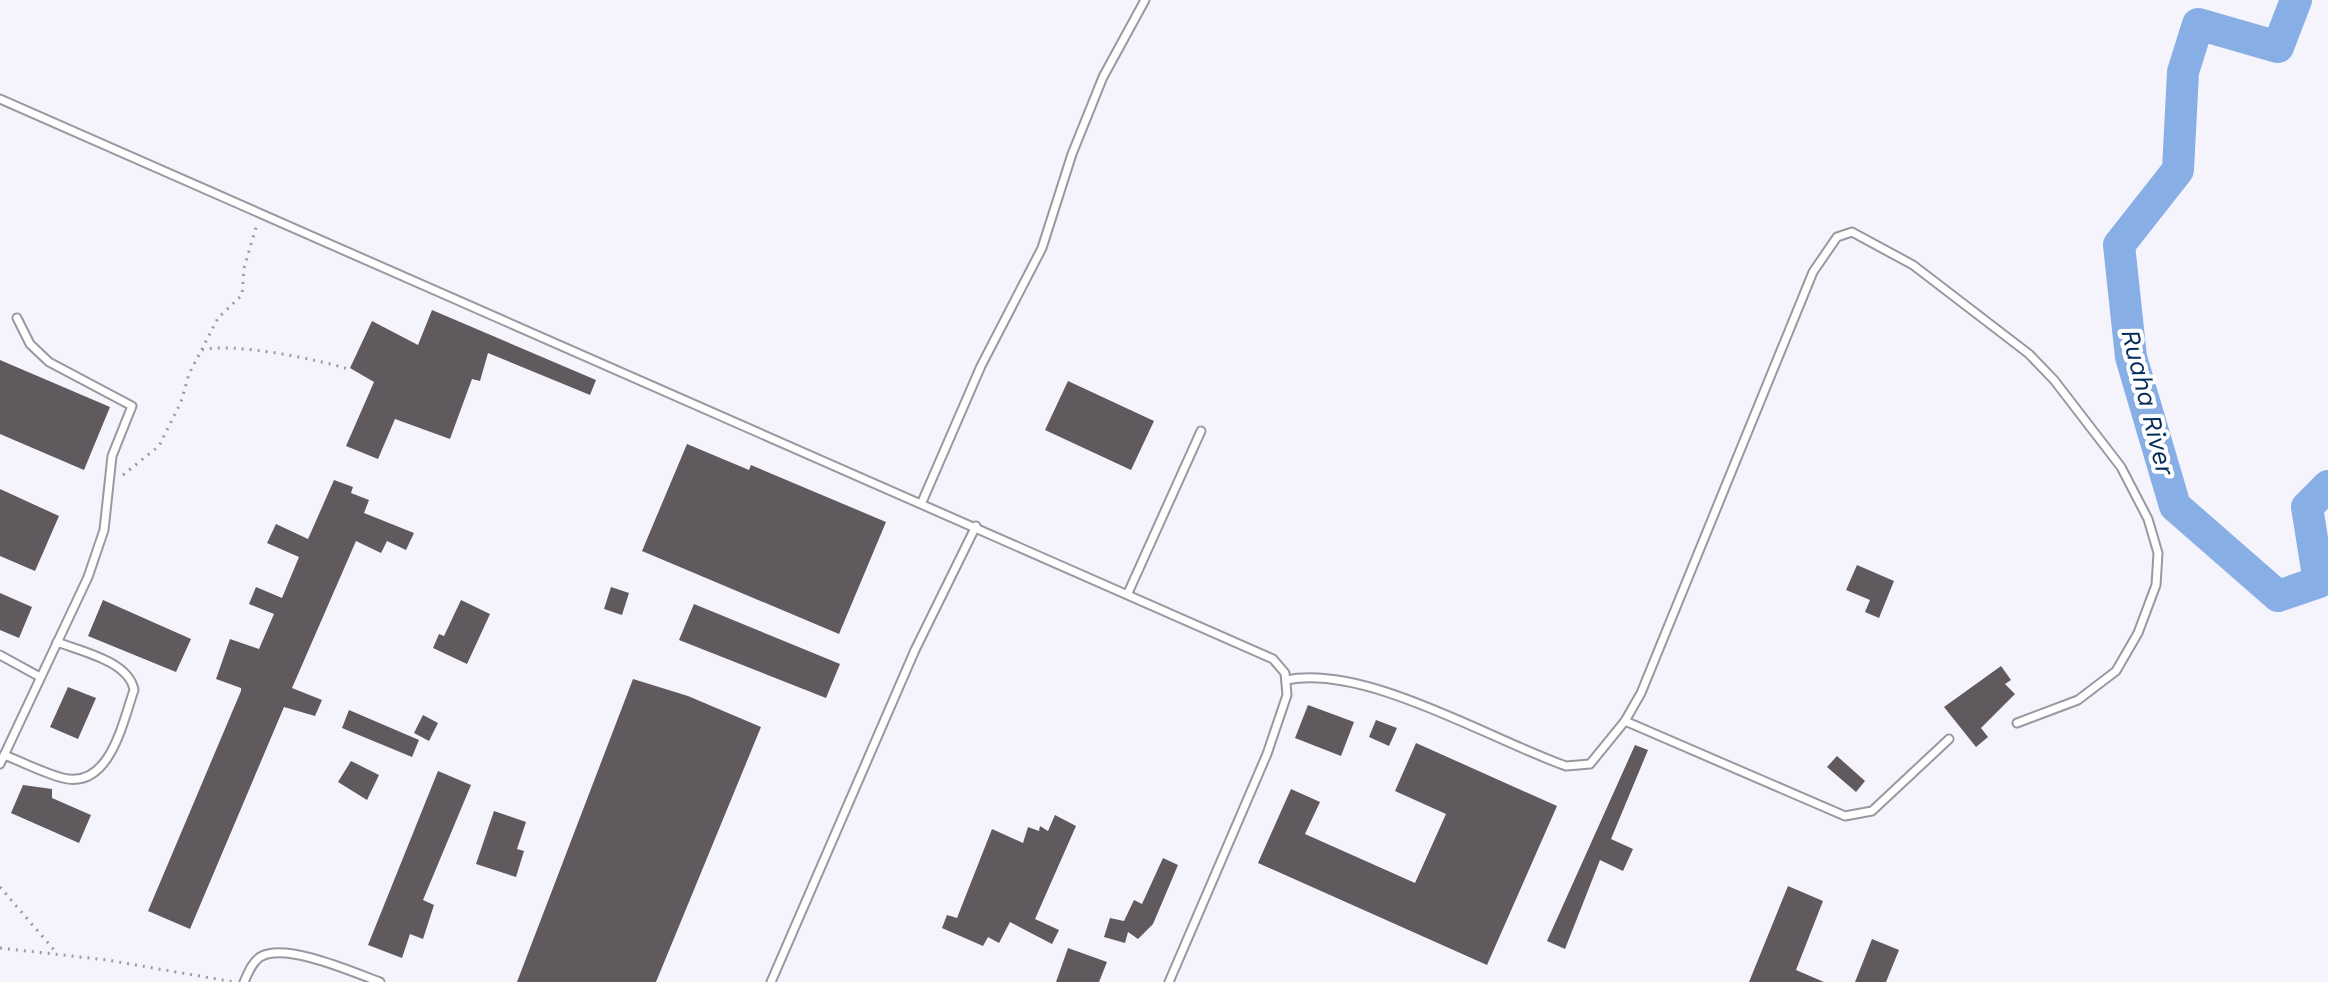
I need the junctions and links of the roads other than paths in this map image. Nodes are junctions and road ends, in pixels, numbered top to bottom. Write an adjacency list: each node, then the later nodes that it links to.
1 (1145, 0): 5 (lane)
2 (0, 99): 5 (lane)
3 (17, 318): 8 (lane)
4 (1201, 431): 7 (lane)
5 (922, 502): 6 (lane)
6 (976, 526): 7 (lane); 19 (lane)
7 (1128, 593): 11 (lane)
8 (57, 642): 10 (lane); 15 (lane)
9 (0, 655): 10 (lane)
10 (40, 677): 15 (lane)
11 (1286, 680): 12 (lane); 20 (lane)
12 (1625, 721): 13 (lane); 14 (lane)
13 (2017, 723)
14 (1949, 739)
15 (4, 755): 16 (lane)
16 (0, 764)
17 (244, 982): 18 (lane)
18 (380, 982)
19 (771, 982)
20 (1169, 982)

